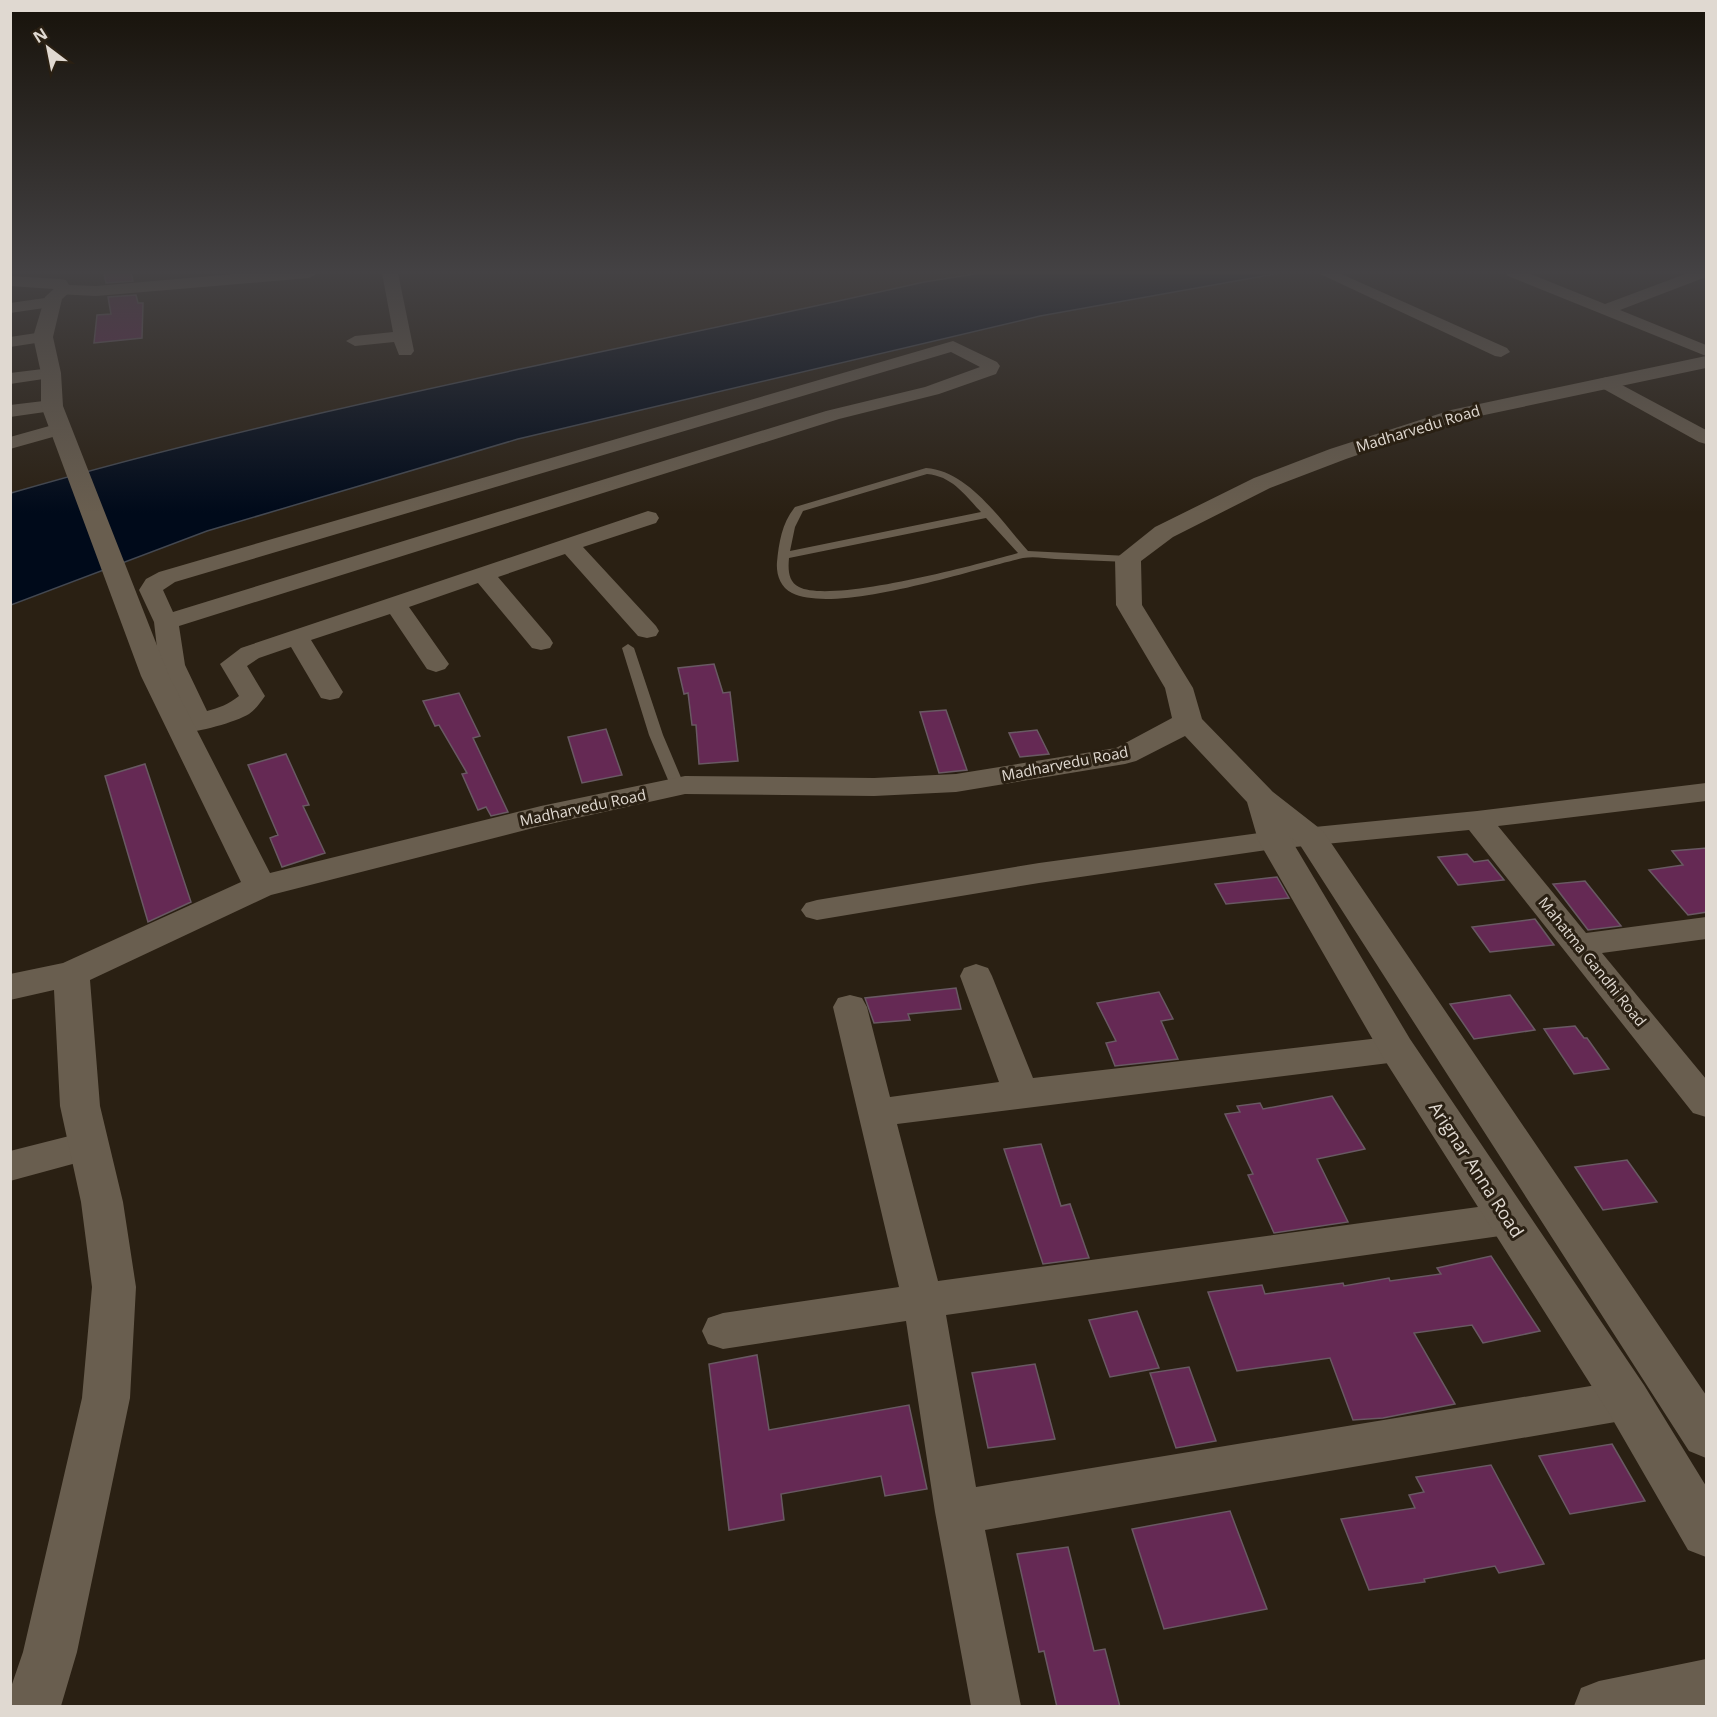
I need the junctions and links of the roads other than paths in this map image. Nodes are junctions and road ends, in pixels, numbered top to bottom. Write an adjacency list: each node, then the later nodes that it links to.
1 (47, 353): 5 (street)
2 (928, 353): 8 (street)
3 (967, 353): 11 (street)
4 (1707, 362): 7 (street, Madharvedu Road)
5 (51, 373): 6 (street); 9 (street)
6 (10, 380)
7 (1607, 383): 13 (street); 22 (street, Madharvedu Road)
8 (797, 390): 11 (street); 15 (street)
9 (52, 406): 10 (street); 12 (street)
10 (10, 411)
11 (832, 415): 18 (street)
12 (60, 429): 14 (street); 33 (street)
13 (1707, 438)
14 (10, 443)
15 (435, 500): 18 (street); 25 (street)
16 (989, 514): 20 (lane); 21 (lane); 21 (lane)
17 (648, 518): 19 (street)
18 (468, 529): 25 (street)
19 (569, 545): 23 (street); 26 (street)
20 (1025, 554): 21 (lane); 22 (lane)
21 (784, 556)
22 (1128, 559): 32 (street)
23 (483, 574): 24 (street); 28 (street)
24 (395, 604): 27 (street); 30 (street)
25 (166, 622): 33 (street)
26 (647, 631)
27 (297, 637): 31 (street); 33 (street)
28 (541, 643)
29 (628, 648): 34 (lane)
30 (436, 664)
31 (330, 692)
32 (1188, 722): 34 (street, Madharvedu Road); 37 (street, Arignar Anna Road)
33 (185, 725): 38 (street)
34 (678, 787): 38 (street, Madharvedu Road)
35 (1707, 792): 36 (street)
36 (1478, 820): 37 (street); 41 (street, Mahatma Gandhi Road)
37 (1293, 839): 39 (street); 46 (street, Arignar Anna Road); 56 (street, Arignar Anna Road)
38 (260, 886): 42 (street, Madharvedu Road)
39 (817, 910)
40 (1707, 928): 41 (street)
41 (1579, 945): 47 (street, Mahatma Gandhi Road)
42 (70, 974): 44 (street, Madharvedu Road); 50 (street)
43 (976, 976): 48 (street)
44 (10, 987)
45 (850, 1007): 49 (street)
46 (1397, 1049): 48 (street); 52 (street, Arignar Anna Road)
47 (1701, 1088)
48 (1021, 1093): 49 (street)
49 (876, 1113): 53 (street)
50 (89, 1146): 51 (street); 60 (street)
51 (10, 1166)
52 (1507, 1219): 53 (street); 55 (street, Arignar Anna Road)
53 (922, 1301): 54 (street); 57 (street)
54 (723, 1331)
55 (1627, 1400): 57 (street); 58 (street, Arignar Anna Road)
56 (1707, 1434)
57 (958, 1512): 61 (street)
58 (1707, 1532)
59 (1707, 1684): 62 (street)
60 (33, 1707)
61 (996, 1707)
62 (1599, 1707)

